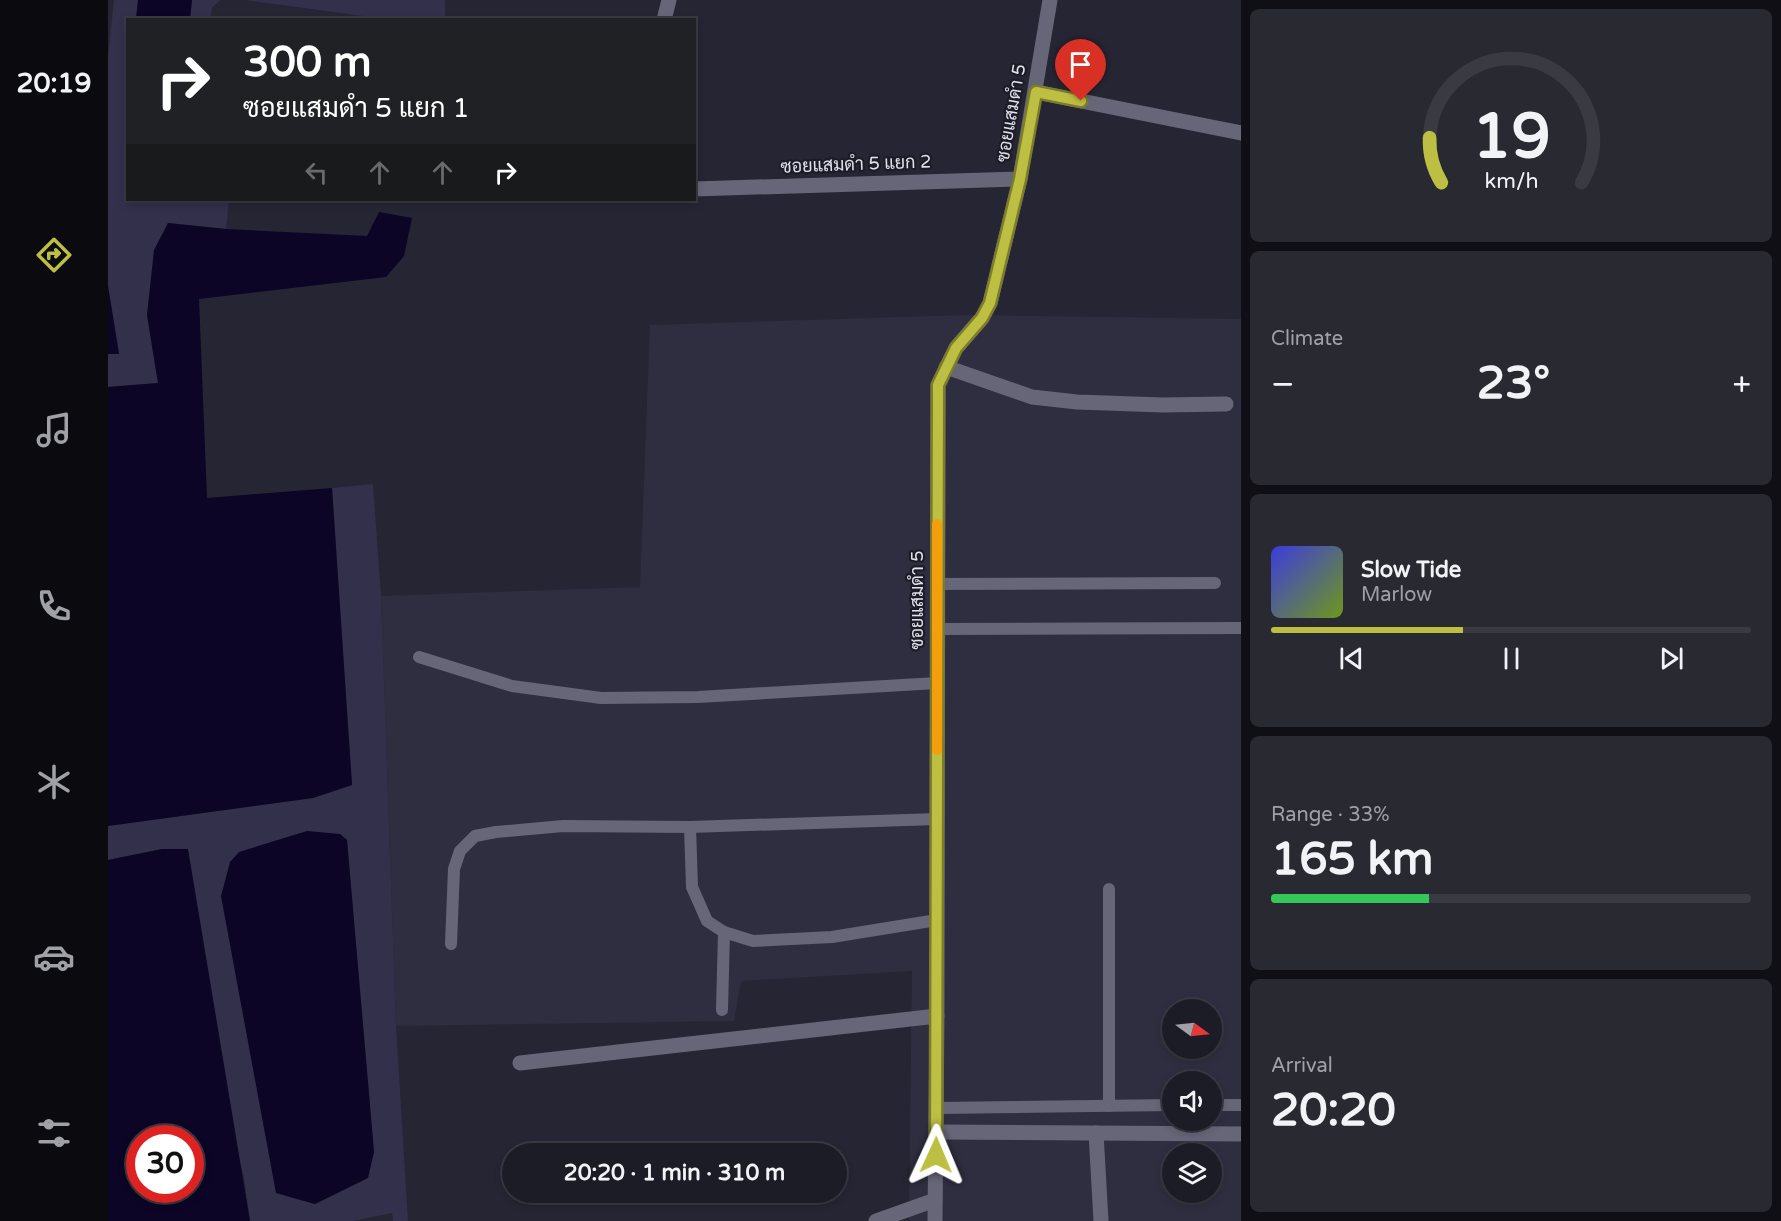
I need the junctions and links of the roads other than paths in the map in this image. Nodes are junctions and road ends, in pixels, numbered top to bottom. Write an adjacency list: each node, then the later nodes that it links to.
1 (669, 0): 3 (street)
2 (1050, 0): 4 (street, ซอยแสมดำ 5)
3 (664, 18)
4 (1036, 92): 5 (street); 6 (street, ซอยแสมดำ 5)
5 (1241, 133)
6 (1020, 179): 7 (street, ซอยแสมดำ 5 แยก 2); 8 (street, ซอยแสมดำ 5)
7 (696, 189)
8 (946, 367): 9 (street); 11 (street, ซอยแสมดำ 5)
9 (1226, 404)
10 (1215, 583): 11 (lane)
11 (936, 584): 13 (street, ซอยแสมดำ 5)
12 (1241, 627): 13 (lane)
13 (937, 629): 15 (street, ซอยแสมดำ 5)
14 (420, 657): 15 (lane)
15 (937, 683): 16 (street, ซอยแสมดำ 5)
16 (937, 819): 17 (lane); 19 (street, ซอยแสมดำ 5)
17 (690, 827): 20 (lane); 21 (lane)
18 (1109, 888): 28 (lane)
19 (937, 920): 20 (lane); 23 (street, ซอยแสมดำ 5)
20 (724, 932): 22 (lane)
21 (451, 944)
22 (722, 1010)
23 (937, 1016): 24 (street); 29 (street, ซอยแสมดำ 5)
24 (520, 1063)
25 (1162, 1105): 28 (lane)
26 (1222, 1105): 27 (lane)
27 (1241, 1105)
28 (1109, 1106): 29 (lane)
29 (937, 1108): 30 (street, ซอยแสมดำ 5)
30 (937, 1132): 31 (street); 33 (street, ซอยแสมดำ 5)
31 (1096, 1133): 32 (street); 36 (street)
32 (1241, 1134)
33 (935, 1200): 34 (street); 35 (street, ซอยแสมดำ 5)
34 (876, 1221)
35 (935, 1221)
36 (1101, 1221)

